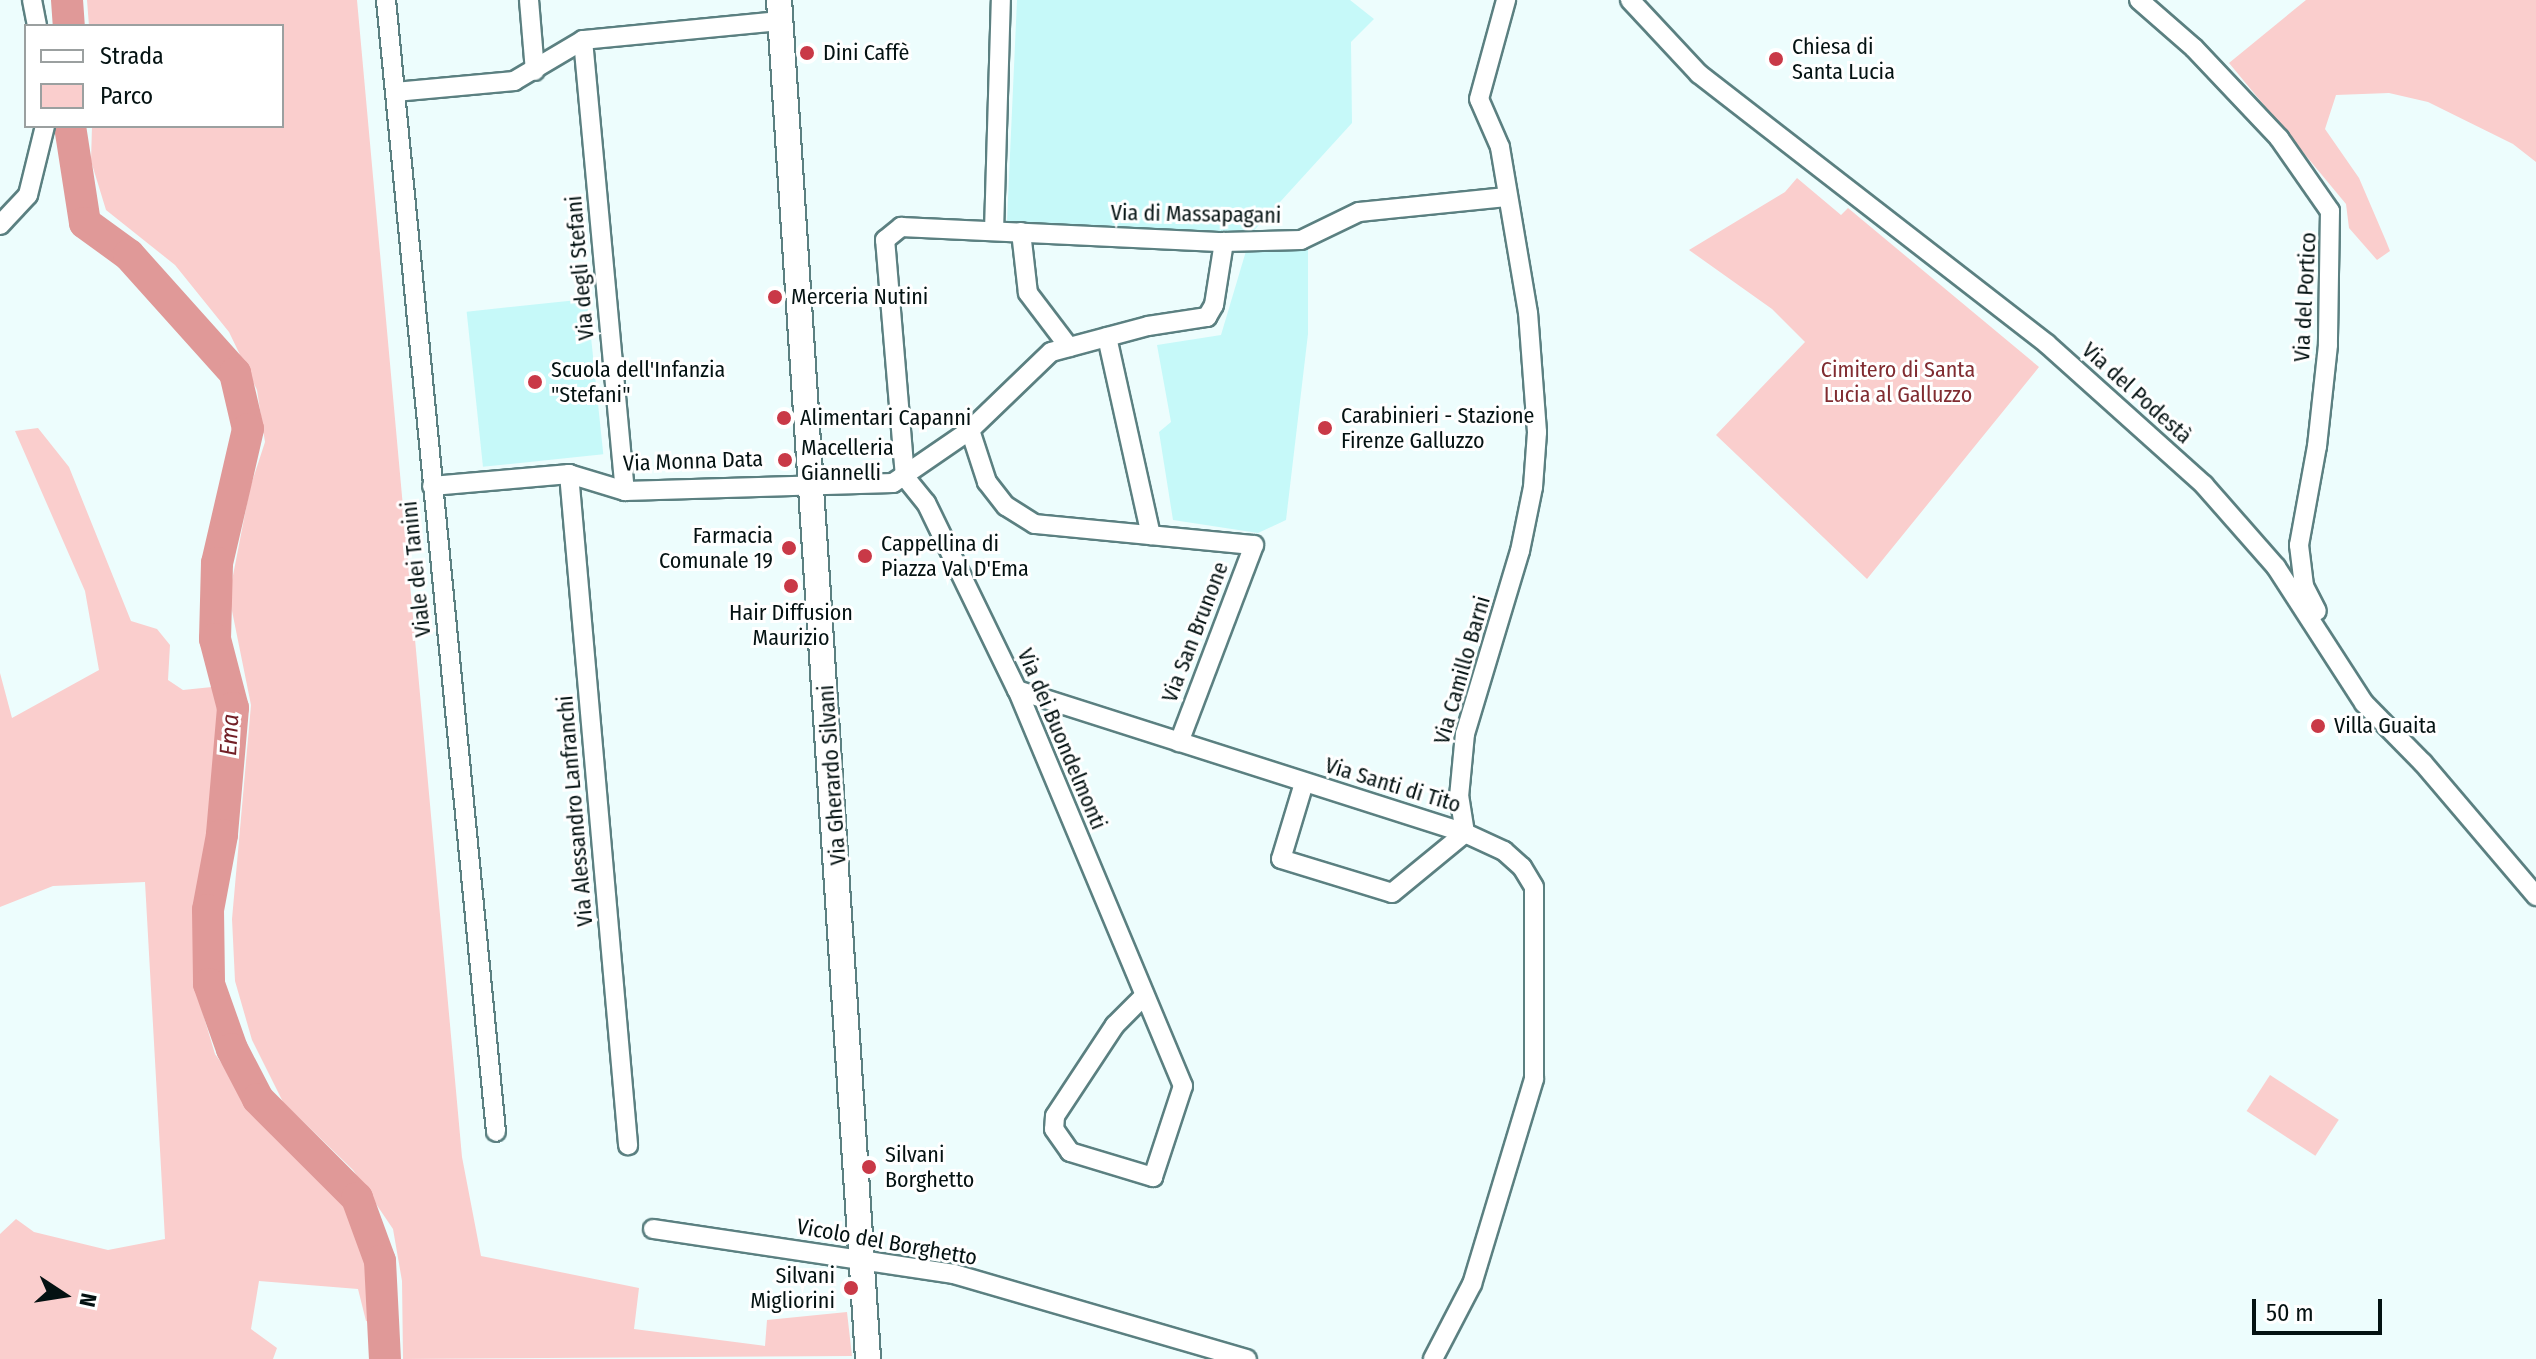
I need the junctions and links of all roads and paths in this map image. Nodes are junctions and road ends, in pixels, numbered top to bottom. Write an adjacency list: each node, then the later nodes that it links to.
1 (32, 0): 9 (street)
2 (386, 0): 12 (street, Viale dei Tanini)
3 (529, 0): 11 (street)
4 (1001, 0): 16 (street)
5 (1506, 0): 14 (street, Via Camillo Barni)
6 (1630, 0): 28 (street, Via del Podestà)
7 (2139, 0): 28 (street, Via del Portico)
8 (780, 11): 10 (street); 24 (main road, Via Gherardo Silvani)
9 (37, 24)
10 (583, 40): 11 (street); 26 (street, Via degli Stefani)
11 (535, 71): 12 (street)
12 (395, 92): 25 (street, Viale dei Tanini)
13 (45, 128): 15 (street)
14 (1506, 197): 18 (street, Via di Massapagani); 32 (street, Via Camillo Barni)
15 (0, 225)
16 (994, 231): 17 (street, Via di Massapagani); 23 (street, Via di Massapagani)
17 (1021, 232): 18 (street, Via di Massapagani); 20 (street)
18 (1224, 242): 19 (street)
19 (1107, 337): 20 (street); 27 (street)
20 (1069, 347): 21 (street)
21 (970, 430): 23 (street); 27 (street, Via San Brunone)
22 (569, 474): 25 (street, Via Monna Data); 26 (street, Via Monna Data); 36 (street, Via Alessandro Lanfranchi)
23 (905, 477): 24 (street, Via Monna Data); 29 (street, Via dei Buondelmonti)
24 (813, 483): 26 (street, Via Monna Data); 38 (main road, Via Gherardo Silvani)
25 (432, 486): 35 (street, Viale dei Tanini)
26 (625, 491)
27 (1151, 535): 30 (street, Via San Brunone)
28 (2337, 663): 33 (street, Via del Podestà)
29 (1017, 690): 30 (street, Via Santi di Tito); 34 (street, Via dei Buondelmonti)
30 (1179, 742): 31 (street, Via Santi di Tito)
31 (1304, 783): 32 (street, Via Santi di Tito); 32 (street, Via Santi di Tito)
32 (1465, 833): 41 (street)
33 (2536, 896)
34 (1143, 997): 34 (street, Via dei Buondelmonti)
35 (496, 1132)
36 (628, 1145)
37 (653, 1229): 38 (street, Vicolo del Borghetto)
38 (863, 1261): 39 (main road, Via Gherardo Silvani); 40 (street, Vicolo del Borghetto)
39 (868, 1359)
40 (1247, 1359)
41 (1433, 1359)

